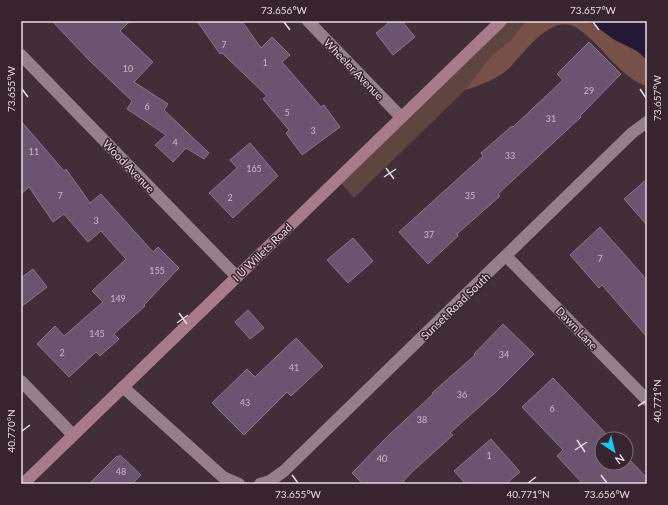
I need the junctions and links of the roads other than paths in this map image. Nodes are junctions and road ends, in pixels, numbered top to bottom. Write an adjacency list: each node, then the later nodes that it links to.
1 (308, 21): 4 (street, Wheeler Avenue)
2 (501, 21): 4 (main road, I U Willets Road)
3 (21, 55): 7 (street, Wood Avenue)
4 (401, 117): 7 (main road, I U Willets Road)
5 (647, 122): 6 (street, Sunset Road South)
6 (506, 256): 10 (street, Dawn Lane); 14 (street, Sunset Road South)
7 (237, 277): 9 (main road, I U Willets Road)
8 (21, 381): 11 (street)
9 (122, 387): 11 (main road, I U Willets Road); 13 (street)
10 (647, 400)
11 (73, 435): 12 (main road, I U Willets Road)
12 (23, 484)
13 (239, 484)
14 (260, 484)

